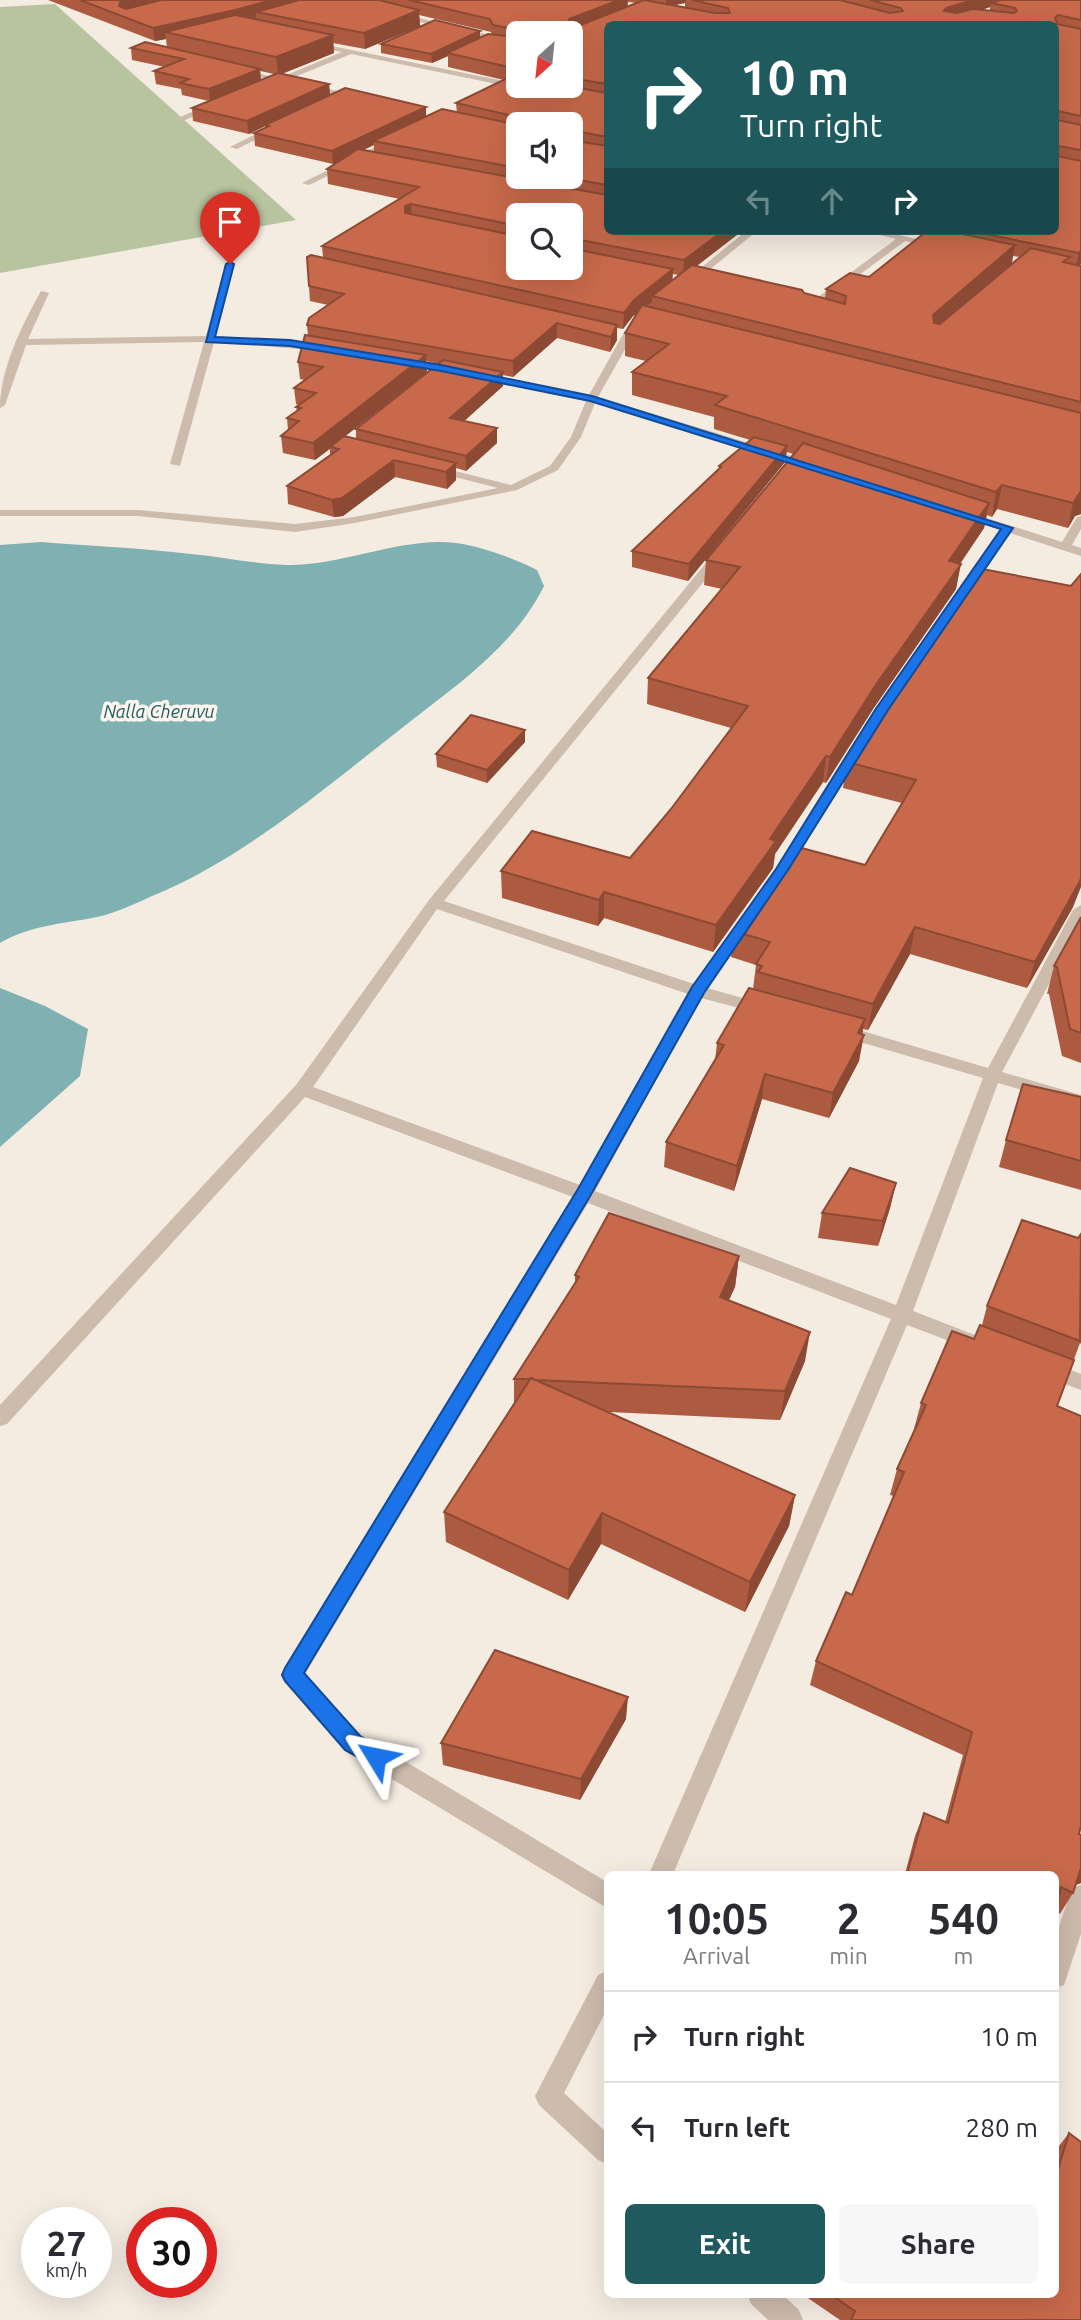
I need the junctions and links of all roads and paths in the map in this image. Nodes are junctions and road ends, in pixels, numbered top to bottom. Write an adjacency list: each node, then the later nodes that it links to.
1 (386, 12): 2 (street)
2 (435, 24): 3 (street); 5 (street)
3 (424, 29)
4 (299, 41): 8 (street)
5 (487, 43): 6 (street); 9 (street)
6 (497, 44)
7 (377, 50): 10 (street)
8 (349, 52): 10 (street); 14 (street)
9 (465, 53)
10 (365, 55): 12 (street)
11 (443, 63): 12 (street)
12 (432, 68): 15 (street)
13 (227, 69): 14 (street)
14 (280, 80): 16 (street); 19 (street)
15 (506, 84)
16 (268, 85)
17 (506, 88): 18 (street)
18 (500, 91)
19 (345, 96): 20 (street); 21 (street)
20 (370, 101)
21 (333, 102)
22 (218, 105): 23 (street)
23 (180, 119)
24 (284, 124): 26 (street)
25 (406, 135): 27 (street)
26 (234, 147)
27 (357, 158): 28 (street); 29 (street)
28 (370, 160)
29 (306, 183)
30 (744, 235): 36 (street)
31 (888, 235): 32 (street)
32 (903, 238): 33 (street); 39 (street)
33 (943, 246)
34 (230, 264): 43 (street)
35 (675, 280): 36 (street)
36 (688, 283): 37 (street)
37 (677, 291)
38 (44, 293): 44 (street)
39 (819, 317)
40 (646, 319): 42 (street)
41 (613, 333): 42 (street)
42 (626, 336): 51 (street)
43 (209, 340): 44 (street); 45 (street); 53 (street)
44 (22, 342): 52 (street)
45 (331, 350)
46 (386, 359): 47 (street)
47 (441, 368): 48 (street); 50 (street)
48 (453, 370)
49 (466, 373): 51 (street)
50 (430, 376)
51 (592, 399): 55 (street); 56 (street)
52 (0, 405)
53 (176, 464)
54 (421, 466): 56 (street)
55 (824, 469)
56 (513, 488): 58 (street)
57 (955, 511): 60 (street)
58 (0, 513)
59 (1081, 519): 61 (street)
60 (1007, 528): 61 (street); 64 (street)
61 (1065, 546): 63 (street)
62 (726, 547): 67 (street)
63 (1081, 552)
64 (960, 596)
65 (867, 733): 66 (street)
66 (774, 881)
67 (434, 903): 70 (street); 74 (street)
68 (759, 903): 70 (street)
69 (1081, 910): 73 (street)
70 (697, 991): 71 (street); 76 (street)
71 (778, 1013)
72 (832, 1028): 73 (street)
73 (993, 1073): 75 (street); 77 (street)
74 (302, 1089): 76 (street); 81 (street)
75 (1081, 1101)
76 (584, 1194): 77 (street); 83 (street)
77 (902, 1315): 78 (street); 82 (street)
78 (988, 1347)
79 (1025, 1361): 80 (street)
80 (1081, 1382)
81 (0, 1418)
82 (662, 1871)
83 (604, 1894)
84 (1081, 1897): 85 (street)
85 (1059, 1964)
86 (604, 1990): 87 (street)
87 (604, 2148)
88 (765, 2298): 89 (street)
89 (789, 2320)

